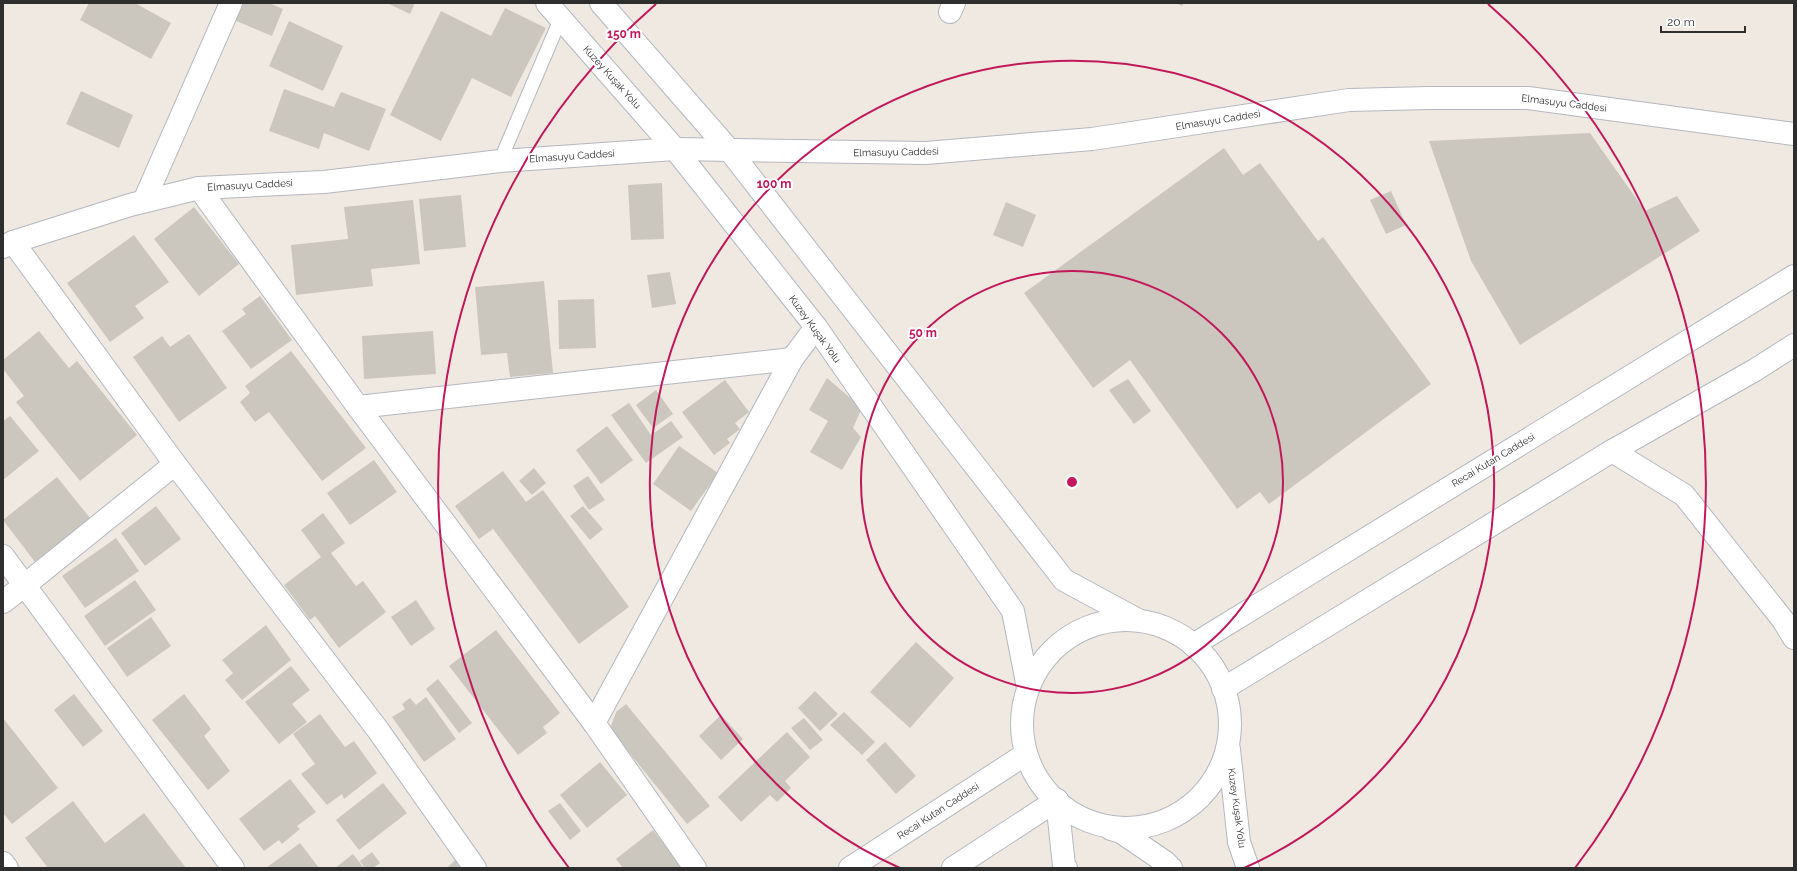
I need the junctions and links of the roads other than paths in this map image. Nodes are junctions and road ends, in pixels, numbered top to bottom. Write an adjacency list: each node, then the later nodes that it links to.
1 (231, 3): 10 (street)
2 (547, 3): 4 (street, Kuzey Kuşak Yolu)
3 (602, 3): 7 (street)
4 (560, 20): 6 (street, Kuzey Kuşak Yolu); 8 (lane)
5 (1794, 134): 7 (street, Elmasuyu Caddesi)
6 (675, 149): 7 (street, Elmasuyu Caddesi); 8 (street, Elmasuyu Caddesi); 13 (street, Kuzey Kuşak Yolu)
7 (730, 151): 22 (street)
8 (500, 160): 9 (street, Elmasuyu Caddesi)
9 (199, 188): 10 (street, Elmasuyu Caddesi); 16 (street)
10 (144, 201): 11 (street, Elmasuyu Caddesi)
11 (8, 245): 18 (street)
12 (1794, 276): 24 (street, Recai Kutan Caddesi)
13 (816, 327): 15 (street); 25 (street, Kuzey Kuşak Yolu)
14 (1794, 345): 17 (street)
15 (792, 359): 16 (street); 27 (street)
16 (358, 407): 27 (street)
17 (1612, 451): 23 (street); 26 (street)
18 (174, 464): 20 (street); 35 (street)
19 (3, 556): 20 (street)
20 (25, 586): 21 (street); 34 (street)
21 (3, 602)
22 (1138, 620): 24 (street); 25 (street)
23 (1794, 638)
24 (1193, 645): 26 (street)
25 (1028, 688): 29 (street)
26 (1223, 690): 28 (street)
27 (594, 723): 36 (street)
28 (1228, 747): 31 (street); 41 (street, Kuzey Kuşak Yolu)
29 (1026, 754): 30 (street); 37 (street, Recai Kutan Caddesi)
30 (1056, 800): 31 (street); 38 (street); 39 (street)
31 (1101, 825): 40 (street)
32 (3, 863): 33 (street)
33 (7, 868)
34 (233, 868)
35 (475, 868)
36 (695, 868)
37 (850, 868)
38 (952, 868)
39 (1066, 868)
40 (1171, 868)
41 (1248, 868)

